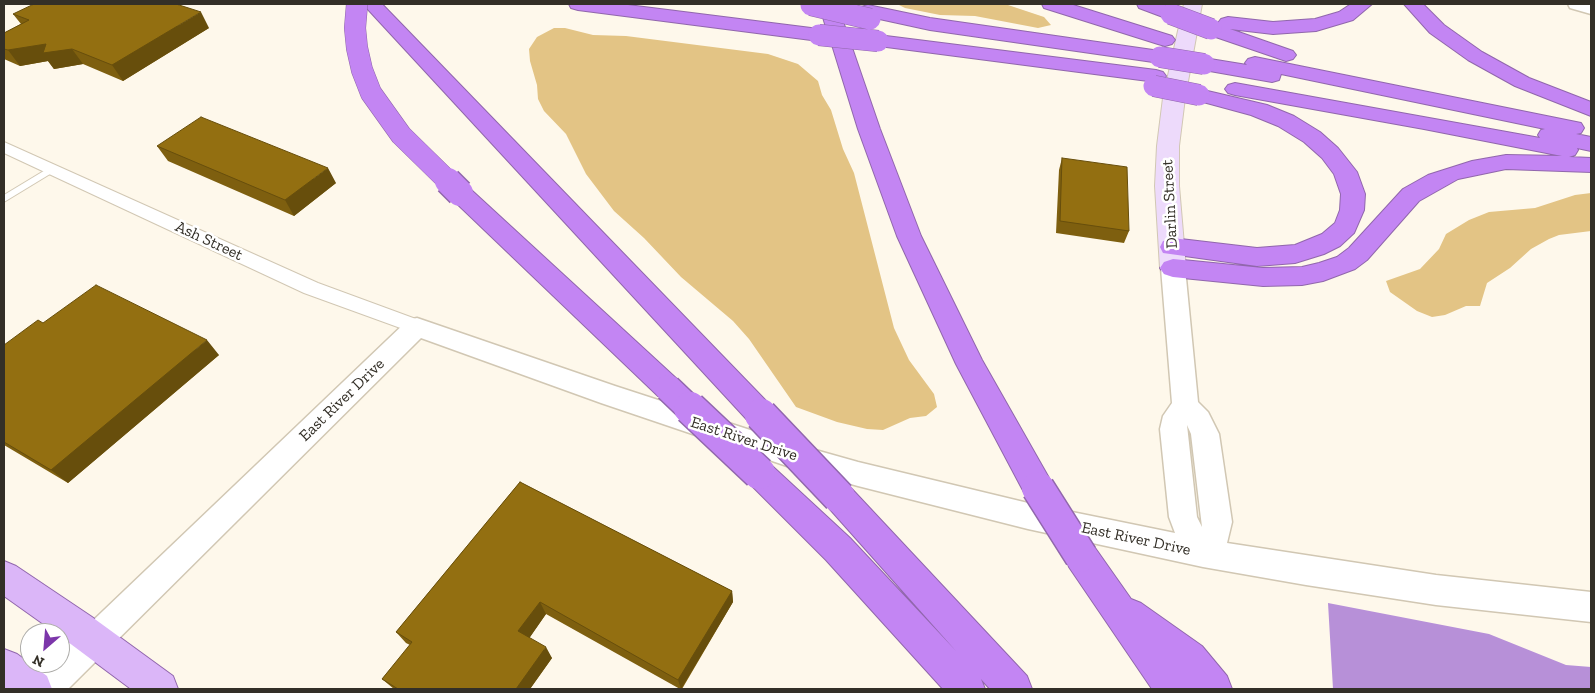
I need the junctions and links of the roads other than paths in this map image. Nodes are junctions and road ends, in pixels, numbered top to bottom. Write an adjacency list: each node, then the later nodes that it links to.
1 (352, 4): 16 (highway)
2 (357, 4): 40 (highway, bridge)
3 (372, 4): 16 (highway)
4 (578, 4): 17 (highway, bridge)
5 (815, 4): 14 (highway, bridge); 28 (highway)
6 (841, 4): 14 (highway)
7 (1051, 4): 17 (highway)
8 (1147, 4): 12 (highway)
9 (1363, 4): 15 (highway)
10 (1413, 4): 20 (highway)
11 (1576, 4): 13 (street)
12 (1178, 9): 15 (highway, bridge); 29 (main road, Darlin Street)
13 (1591, 10)
14 (862, 11): 17 (highway); 28 (highway)
15 (1212, 24): 19 (highway)
16 (406, 40): 41 (highway, bridge)
17 (1159, 65): 18 (highway, bridge); 18 (highway, bridge)
18 (1203, 74): 19 (highway); 22 (highway); 24 (highway); 29 (highway)
19 (1423, 98): 21 (highway)
20 (1591, 110)
21 (1591, 132)
22 (1591, 144)
23 (4, 148): 26 (street, Ash Street)
24 (1591, 155)
25 (1591, 165): 29 (highway)
26 (52, 169): 27 (lane); 30 (street, Ash Street)
27 (4, 198)
28 (900, 214): 33 (highway, bridge)
29 (1173, 257): 31 (street, Darlin Street)
30 (417, 327): 31 (street, East River Drive); 35 (street, East River Drive)
31 (1203, 553): 34 (street, East River Drive)
32 (4, 577): 35 (main road)
33 (1110, 601): 42 (highway); 43 (highway)
34 (1591, 607)
35 (95, 640): 38 (street, East River Drive); 39 (main road)
36 (4, 667): 37 (main road)
37 (34, 689)
38 (44, 689)
39 (160, 689)
40 (967, 689)
41 (1014, 689)
42 (1173, 689)
43 (1214, 689)

